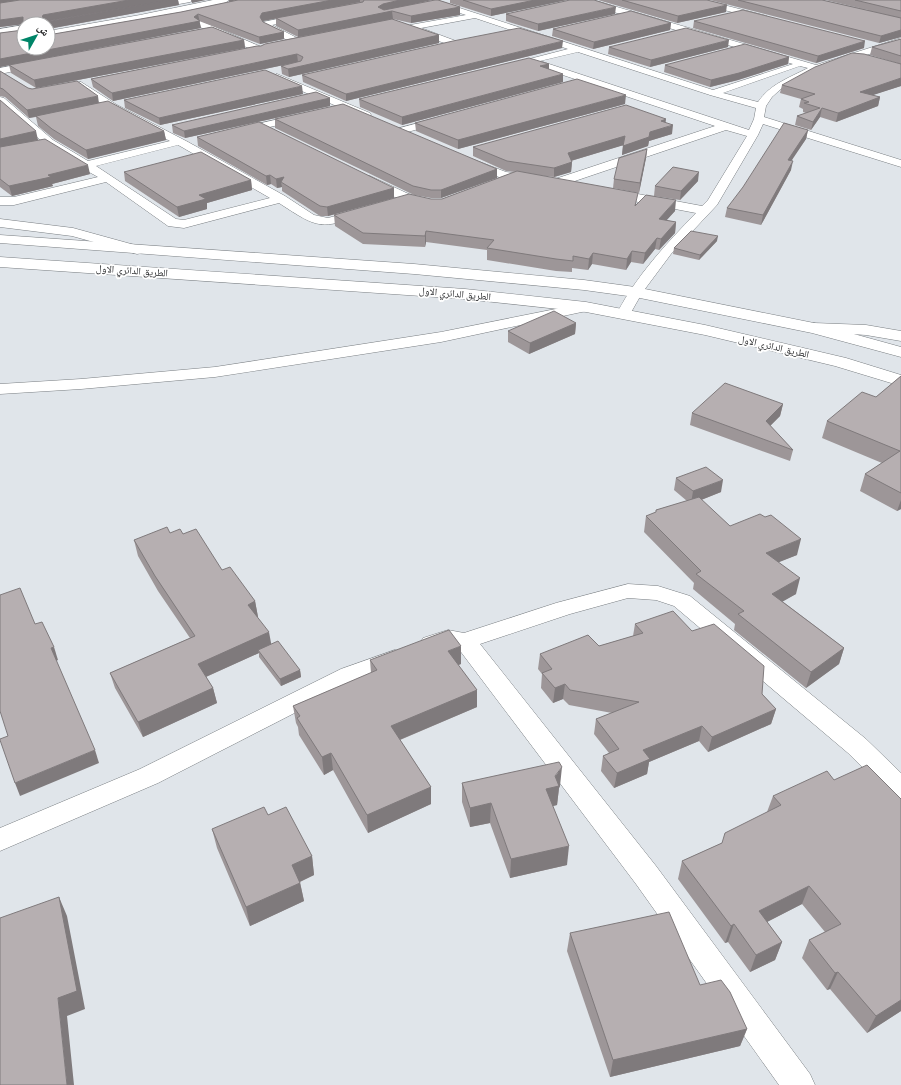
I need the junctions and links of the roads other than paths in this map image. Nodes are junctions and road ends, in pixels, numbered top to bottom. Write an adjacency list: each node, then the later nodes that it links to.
1 (190, 0): 10 (street)
2 (203, 0): 23 (main road)
3 (225, 0): 29 (main road)
4 (452, 0): 15 (street)
5 (588, 0): 13 (street)
6 (695, 0): 9 (street)
7 (724, 0): 9 (street)
8 (234, 4): 17 (street)
9 (711, 4): 12 (street)
10 (142, 9)
11 (127, 12): 16 (street)
12 (743, 12): 20 (street); 22 (street)
13 (628, 14): 19 (street); 41 (street)
14 (308, 15): 37 (street)
15 (475, 15): 21 (street); 39 (street)
16 (104, 16)
17 (182, 16): 24 (street); 35 (street)
18 (507, 17): 21 (street)
19 (614, 18)
20 (721, 18)
21 (492, 20): 25 (street)
22 (773, 20)
23 (56, 29)
24 (213, 30): 28 (street); 44 (street)
25 (519, 30): 30 (street); 33 (street)
26 (16, 31): 32 (street)
27 (556, 31): 33 (street)
28 (198, 32)
29 (56, 33)
30 (505, 33)
31 (16, 35): 32 (main road)
32 (1, 36): 34 (main road)
33 (535, 36): 43 (street)
34 (16, 37)
35 (56, 37)
36 (901, 41): 42 (street)
37 (285, 44)
38 (864, 44): 42 (street)
39 (438, 46)
40 (272, 47): 44 (street)
41 (744, 47): 46 (street); 53 (street)
42 (879, 48): 49 (street)
43 (577, 49): 48 (street); 50 (street)
44 (258, 50): 47 (street); 63 (street)
45 (606, 50): 48 (street)
46 (729, 51)
47 (243, 53)
48 (592, 54): 58 (street)
49 (854, 55): 51 (street); 55 (street)
50 (530, 61): 56 (street); 61 (street)
51 (874, 61)
52 (46, 62): 57 (street)
53 (802, 64): 55 (street); 67 (street)
54 (664, 68): 58 (street)
55 (816, 68): 76 (street)
56 (500, 69)
57 (0, 71): 60 (street)
58 (650, 72): 67 (street)
59 (303, 78): 63 (street)
60 (12, 80)
61 (586, 80): 64 (street); 72 (street)
62 (96, 82): 65 (street)
63 (288, 82): 68 (street)
64 (571, 84)
65 (81, 85): 66 (street); 77 (street)
66 (59, 89)
67 (713, 93): 76 (street)
68 (317, 95): 70 (street); 74 (street)
69 (3, 98): 85 (street)
70 (302, 98)
71 (361, 102): 74 (street)
72 (650, 102): 75 (street); 87 (street)
73 (129, 103): 77 (street)
74 (346, 106): 79 (street); 82 (street)
75 (635, 106)
76 (761, 106): 83 (street)
77 (113, 107): 78 (street); 89 (street)
78 (99, 110)
79 (330, 110)
80 (307, 115): 86 (street)
81 (452, 117): 93 (street)
82 (373, 118)
83 (759, 119): 92 (street); 101 (street)
84 (41, 122): 85 (street)
85 (27, 124): 95 (street)
86 (261, 126): 90 (street); 91 (street)
87 (726, 126): 92 (street); 107 (street)
88 (174, 127): 89 (street)
89 (159, 131): 96 (street)
90 (230, 133)
91 (275, 133)
92 (753, 135): 115 (street)
93 (414, 137)
94 (199, 140): 96 (street)
95 (50, 142): 97 (street); 102 (street)
96 (182, 143): 99 (street); 102 (street)
97 (35, 146)
98 (468, 154): 105 (street)
99 (204, 156): 100 (street); 111 (street)
100 (190, 160)
101 (901, 164)
102 (84, 165): 106 (street)
103 (360, 175): 113 (street)
104 (125, 177): 106 (street)
105 (514, 177): 107 (street); 108 (street)
106 (109, 179): 111 (street); 112 (street)
107 (556, 183): 109 (street)
108 (495, 184)
109 (578, 187)
110 (601, 191): 115 (street)
111 (281, 199): 114 (street)
112 (0, 201)
113 (395, 203)
114 (374, 209)
115 (706, 211): 120 (street)
116 (0, 223): 118 (street)
117 (0, 239): 118 (main road, الطريق الدائري الاول)
118 (137, 250): 120 (main road, الطريق الدائري الاول)
119 (0, 262): 121 (main road, الطريق الدائري الاول)
120 (634, 292): 122 (street); 123 (main road, الطريق الدائري الاول)
121 (586, 306): 122 (main road, الطريق الدائري الاول); 127 (street)
122 (624, 313): 126 (main road, الطريق الدائري الاول)
123 (814, 328): 124 (street); 125 (main road, الطريق الدائري الاول)
124 (901, 336)
125 (901, 352)
126 (901, 381)
127 (0, 389)
128 (465, 641): 129 (street); 130 (street); 131 (street)
129 (901, 789)
130 (0, 840)
131 (799, 1085)

